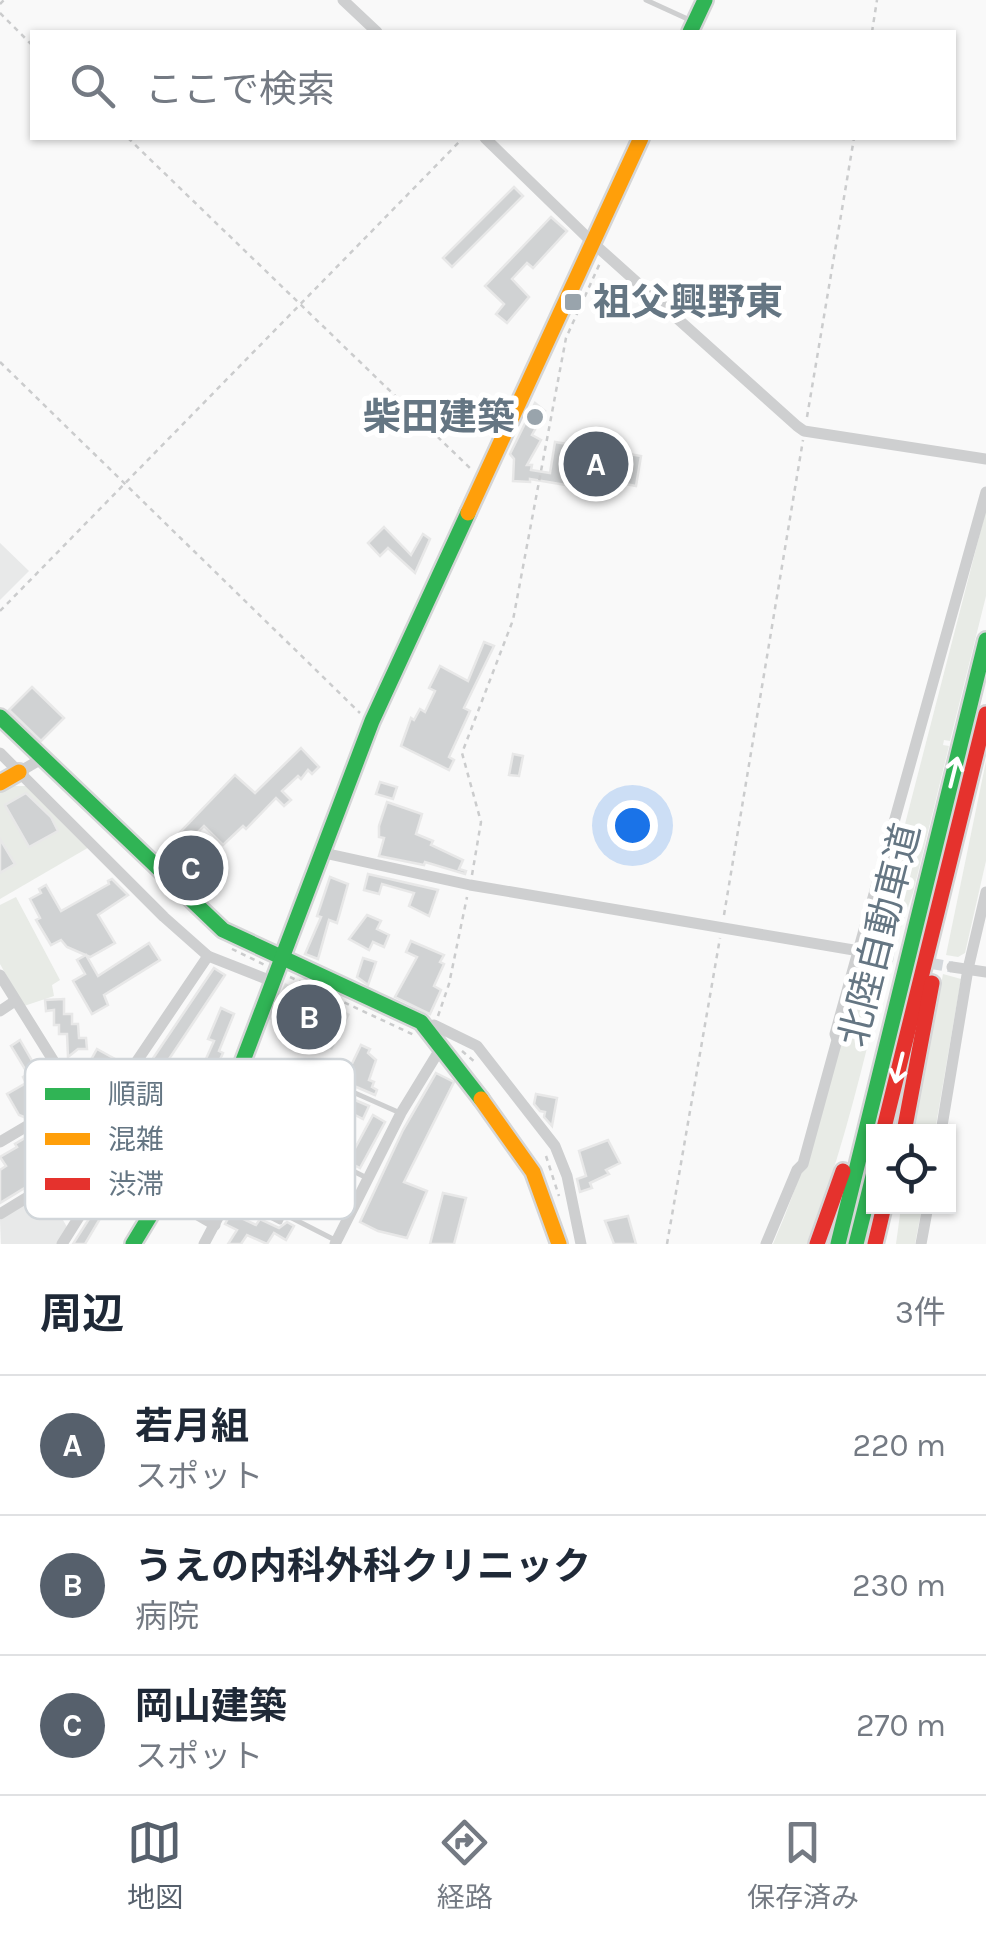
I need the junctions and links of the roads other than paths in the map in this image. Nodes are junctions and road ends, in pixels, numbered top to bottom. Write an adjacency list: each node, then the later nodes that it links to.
1 (343, 0): 5 (street)
2 (646, 0): 4 (lane)
3 (705, 0): 4 (main road)
4 (692, 28)
5 (374, 30)
6 (486, 140): 8 (street)
7 (640, 140): 8 (main road)
8 (598, 247): 9 (street); 19 (main road)
9 (986, 460)
10 (986, 492): 22 (street)
11 (986, 640): 21 (main road, 北陸自動車道, one-way to 11)
12 (986, 714): 18 (main road, 北陸自動車道)
13 (0, 717): 15 (main road)
14 (0, 753): 16 (street)
15 (43, 758): 16 (street); 25 (main road)
16 (18, 772): 17 (main road); 24 (street)
17 (0, 783)
18 (964, 804): 40 (main road, 北陸自動車道, one-way to 40); 41 (main road)
19 (324, 853): 22 (street); 25 (main road)
20 (986, 892): 27 (street)
21 (922, 901): 69 (main road); 70 (main road, 北陸自動車道)
22 (857, 950): 23 (street); 68 (street)
23 (883, 955)
24 (208, 956): 30 (street); 36 (street)
25 (283, 959): 30 (main road); 34 (main road)
26 (952, 967): 27 (street)
27 (968, 970): 28 (street); 42 (street)
28 (986, 972)
29 (0, 975): 31 (street)
30 (274, 982): 37 (main road)
31 (15, 1001): 32 (street); 35 (street)
32 (0, 1011)
33 (434, 1025): 54 (street)
34 (442, 1046): 39 (street); 62 (main road)
35 (51, 1059)
36 (138, 1059)
37 (244, 1059)
38 (355, 1093): 39 (lane)
39 (401, 1113): 46 (street)
40 (885, 1124)
41 (905, 1124)
42 (941, 1124)
43 (25, 1128): 44 (street)
44 (0, 1142)
45 (355, 1171): 46 (lane)
46 (368, 1178): 48 (street)
47 (25, 1200): 50 (street)
48 (355, 1203)
49 (866, 1204): 71 (main road)
50 (0, 1214)
51 (882, 1214): 72 (main road)
52 (891, 1214): 73 (main road)
53 (927, 1214): 74 (street)
54 (576, 1218): 62 (street); 67 (street)
55 (76, 1219): 64 (street)
56 (148, 1219): 65 (main road)
57 (200, 1219): 61 (street)
58 (217, 1219): 61 (street)
59 (293, 1219): 63 (lane)
60 (347, 1219): 63 (street)
61 (214, 1225): 66 (street)
62 (557, 1236)
63 (335, 1242)
64 (62, 1244)
65 (132, 1244)
66 (204, 1244)
67 (581, 1244)
68 (766, 1244)
69 (817, 1244)
70 (838, 1244)
71 (856, 1244)
72 (875, 1244)
73 (887, 1244)
74 (922, 1244)

